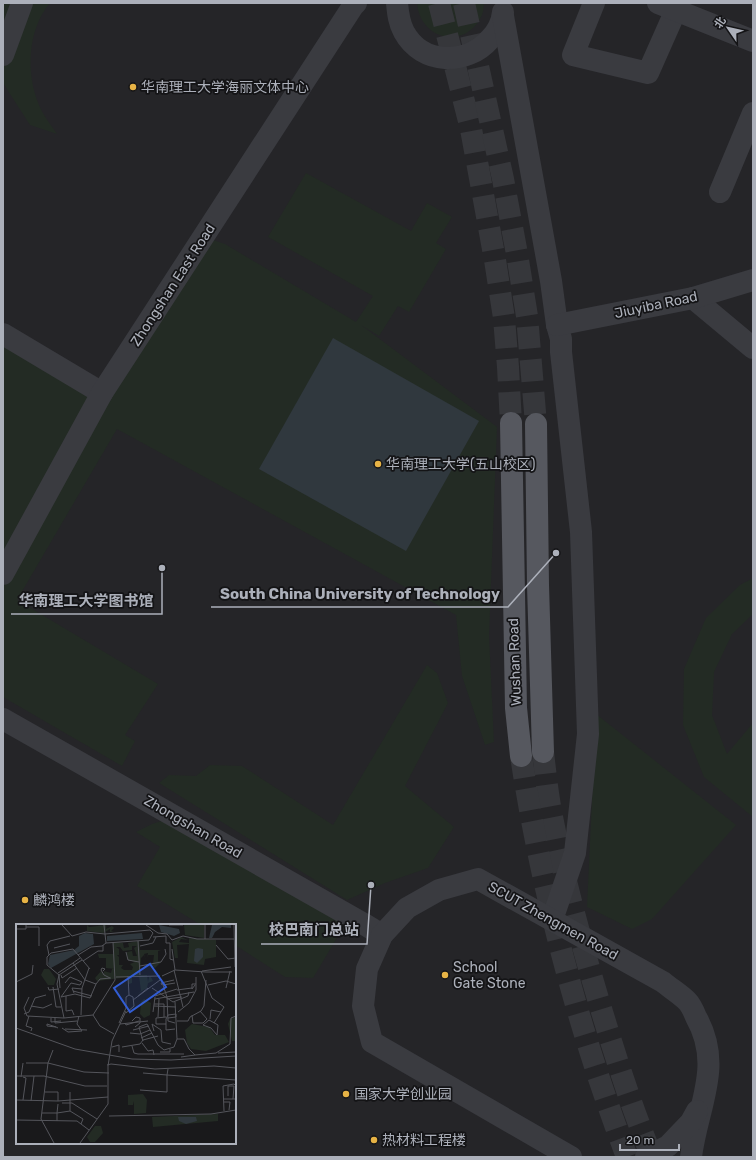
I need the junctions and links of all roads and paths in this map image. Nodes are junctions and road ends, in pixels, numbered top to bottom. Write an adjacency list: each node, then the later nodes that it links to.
1 (22, 3): 7 (street)
2 (356, 3): 17 (street, Zhongshan East Road)
3 (397, 3): 6 (street)
4 (594, 3): 5 (street)
5 (671, 5): 8 (street)
6 (503, 10): 14 (street)
7 (8, 21): 9 (street)
8 (753, 41)
9 (3, 55)
10 (753, 113): 11 (street)
11 (720, 192)
12 (753, 280): 13 (street, Jiuyiba Road)
13 (693, 298): 14 (street, Jiuyiba Road); 16 (street)
14 (557, 324): 24 (street)
15 (3, 334): 17 (street)
16 (753, 348)
17 (102, 393): 20 (street, Zhongshan East Road)
18 (511, 423): 23 (main road, Wushan Road)
19 (536, 424): 22 (main road, Wushan Road)
20 (3, 574)
21 (3, 719): 25 (street, Zhongshan Road)
22 (543, 752)
23 (521, 756)
24 (552, 920): 25 (street, SCUT Zhengmen Road); 26 (street, SCUT Zhengmen Road)
25 (382, 936): 27 (street, SCUT Zhengmen Road)
26 (705, 1093): 28 (street, SCUT Zhengmen Road); 29 (street, SCUT Zhengmen Road)
27 (571, 1157)
28 (646, 1157)
29 (691, 1157)

